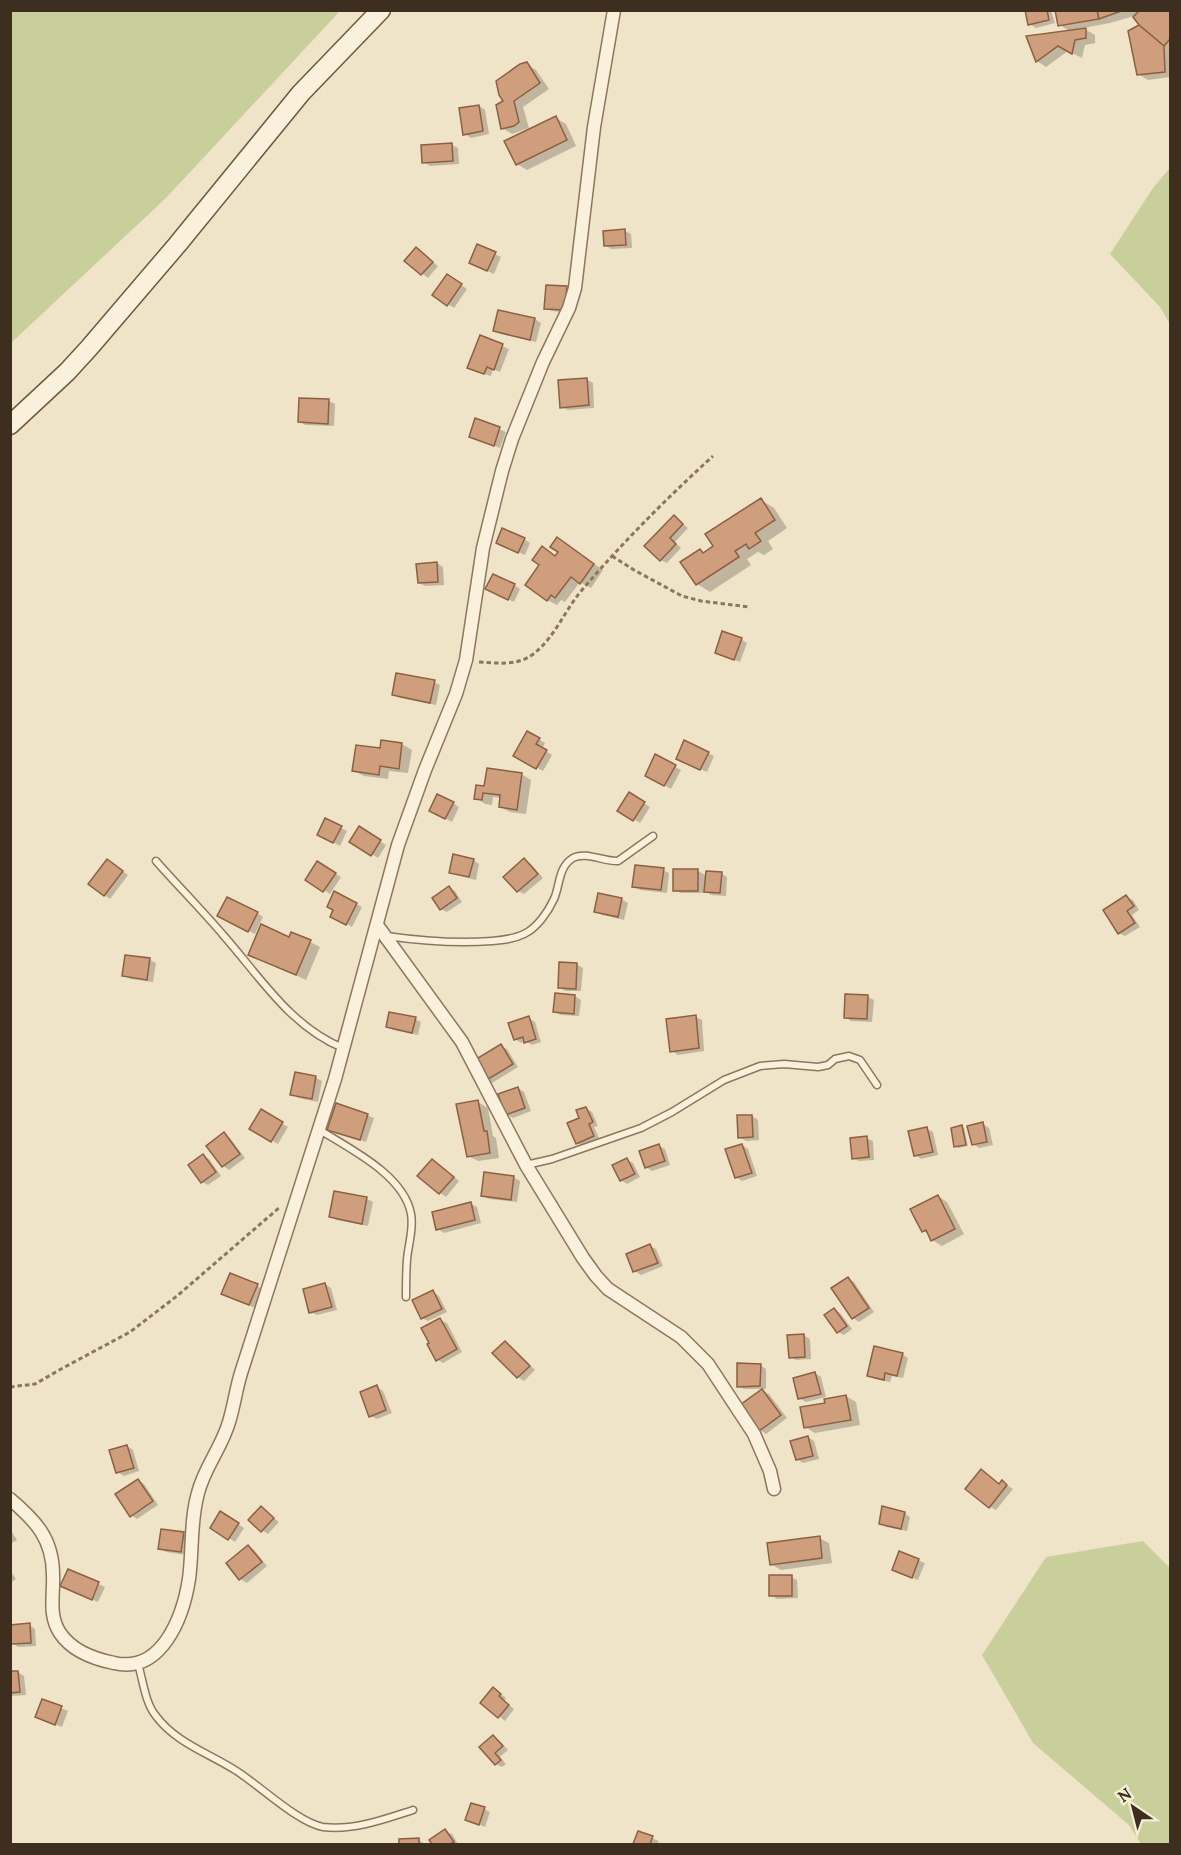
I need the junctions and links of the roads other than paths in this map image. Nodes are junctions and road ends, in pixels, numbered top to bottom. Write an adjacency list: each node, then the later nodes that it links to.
1 (381, 10): 3 (street)
2 (614, 10): 6 (street)
3 (10, 425)
4 (653, 836): 7 (lane)
5 (156, 861): 8 (lane)
6 (377, 926): 7 (street); 8 (street)
7 (385, 936): 11 (street)
8 (343, 1048): 10 (street)
9 (877, 1085): 11 (lane)
10 (318, 1129): 12 (lane); 15 (street)
11 (526, 1166): 13 (street)
12 (406, 1297)
13 (774, 1489)
14 (10, 1499): 15 (street)
15 (138, 1664): 16 (lane)
16 (413, 1810)

